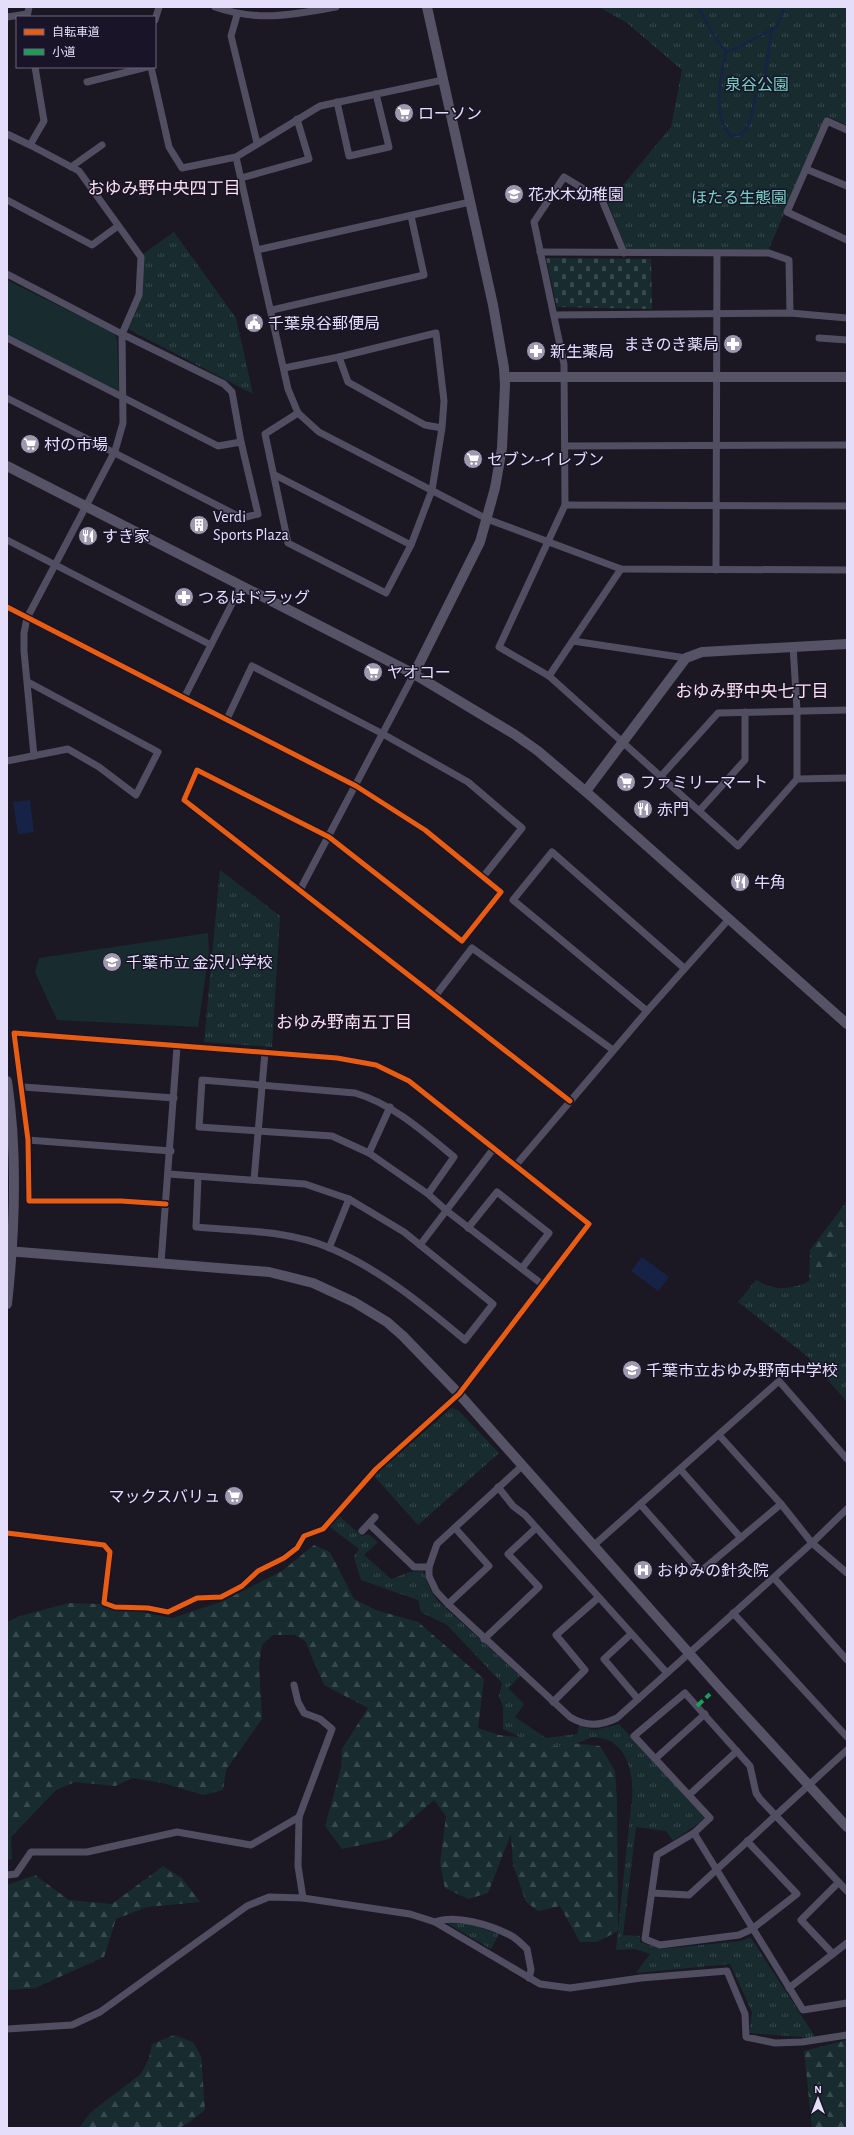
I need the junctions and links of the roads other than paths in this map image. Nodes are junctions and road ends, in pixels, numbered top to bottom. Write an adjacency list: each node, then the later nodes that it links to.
1 (159, 7): 7 (street)
2 (216, 7): 6 (street)
3 (336, 7): 6 (street)
4 (427, 7): 12 (street)
5 (28, 13): 8 (street)
6 (237, 14): 19 (street)
7 (156, 17)
8 (7, 18)
9 (35, 68): 20 (street)
10 (143, 68): 13 (street)
11 (151, 68): 22 (street)
12 (443, 80): 14 (street); 28 (street)
13 (87, 82)
14 (376, 94): 15 (street); 15 (street)
15 (337, 102): 16 (street)
16 (297, 119): 19 (street); 25 (street)
17 (847, 130): 24 (street)
18 (7, 134): 20 (street)
19 (257, 143): 22 (street)
20 (30, 145): 23 (street)
21 (102, 145): 23 (street)
22 (236, 157): 25 (street)
23 (71, 167): 30 (street)
24 (806, 168): 26 (street); 31 (street)
25 (241, 178): 32 (street)
26 (847, 186)
27 (7, 200): 30 (street)
28 (470, 202): 29 (street); 48 (street)
29 (411, 216): 32 (street); 37 (street)
30 (118, 226): 42 (street)
31 (847, 240)
32 (257, 250): 37 (street)
33 (540, 252): 34 (street); 34 (street); 39 (street)
34 (624, 253): 35 (street)
35 (717, 254): 38 (street); 40 (street)
36 (7, 274): 42 (street)
37 (272, 310): 47 (street)
38 (790, 313): 40 (street); 41 (street)
39 (554, 315): 40 (street); 49 (street)
40 (718, 315): 50 (street)
41 (847, 318)
42 (122, 334): 53 (street); 56 (street)
43 (7, 338): 53 (street)
44 (819, 338): 45 (street)
45 (847, 340)
46 (339, 357): 47 (street); 55 (street); 55 (street)
47 (284, 368): 54 (street)
48 (505, 377): 49 (street); 68 (street)
49 (564, 377): 50 (street); 58 (street)
50 (718, 377): 51 (street); 59 (street)
51 (847, 377)
52 (7, 398): 60 (street)
53 (124, 398): 56 (street); 60 (street)
54 (298, 413): 62 (street); 63 (street)
55 (442, 428): 63 (street)
56 (240, 442): 60 (street)
57 (847, 445): 59 (street)
58 (566, 446): 59 (street); 64 (street)
59 (718, 446): 65 (street)
60 (115, 451): 67 (street)
61 (7, 466): 67 (street)
62 (275, 475): 71 (street); 71 (street)
63 (432, 490): 68 (street); 71 (street)
64 (565, 506): 65 (street); 70 (street)
65 (717, 506): 66 (street); 74 (street)
66 (847, 506)
67 (86, 507): 72 (street); 76 (street)
68 (487, 519): 70 (street); 84 (street)
69 (7, 540): 72 (street)
70 (547, 543): 73 (street); 85 (street)
71 (411, 545)
72 (55, 566): 78 (street); 81 (street)
73 (621, 569): 74 (street); 79 (street)
74 (716, 570): 75 (street)
75 (847, 570)
76 (241, 586): 81 (street); 84 (street)
77 (7, 607): 78 (street)
78 (27, 618): 86 (street); 87 (street)
79 (574, 641): 83 (street); 85 (street)
80 (847, 644): 82 (street)
81 (211, 645): 87 (street)
82 (793, 646): 83 (street); 88 (street)
83 (686, 658): 93 (street)
84 (414, 674): 92 (street); 100 (street)
85 (549, 676): 93 (street)
86 (28, 682): 94 (street); 94 (street)
87 (184, 698): 91 (street)
88 (797, 710): 89 (street); 90 (street); 98 (street)
89 (847, 710)
90 (745, 712): 96 (street); 101 (street)
91 (227, 719): 92 (street); 99 (street)
92 (382, 734): 99 (street); 103 (street)
93 (622, 742): 96 (street); 100 (street)
94 (34, 756): 95 (street)
95 (7, 760)
96 (662, 775): 101 (street)
97 (847, 778): 98 (street)
98 (797, 779): 101 (street)
99 (356, 786): 102 (street); 103 (street)
100 (586, 791): 105 (street)
101 (700, 810)
102 (329, 837): 103 (street); 104 (street); 104 (street)
103 (483, 877)
104 (300, 890): 107 (street)
105 (729, 919): 106 (street); 109 (street)
106 (684, 968): 108 (street); 108 (street)
107 (436, 995): 111 (street); 117 (street)
108 (647, 1011): 111 (street)
109 (847, 1024)
110 (178, 1047): 112 (street); 115 (street); 116 (street)
111 (613, 1050): 117 (street)
112 (265, 1052): 114 (street); 121 (street)
113 (7, 1081): 135 (street)
114 (263, 1084): 118 (street); 119 (street); 119 (street)
115 (22, 1087): 116 (street); 120 (street)
116 (174, 1098): 122 (street)
117 (570, 1101): 124 (street)
118 (390, 1107): 123 (street); 128 (street)
119 (258, 1130): 123 (street); 127 (street)
120 (28, 1140): 122 (street); 130 (street)
121 (494, 1148): 124 (street); 131 (street)
122 (170, 1151): 125 (street)
123 (369, 1153): 128 (street)
124 (516, 1165): 138 (street)
125 (169, 1174): 126 (street); 130 (street)
126 (198, 1177): 127 (street); 134 (street)
127 (254, 1180): 129 (street)
128 (428, 1194): 131 (street)
129 (350, 1199): 133 (street); 134 (street)
130 (166, 1204): 136 (street)
131 (446, 1211): 132 (street); 133 (street)
132 (468, 1228): 137 (street); 137 (street)
133 (420, 1245): 134 (street)
134 (329, 1248)
135 (10, 1251): 136 (street); 139 (street)
136 (161, 1263): 140 (street)
137 (522, 1268): 138 (street)
138 (543, 1285): 140 (street)
139 (7, 1304)
140 (459, 1394): 143 (street); 154 (street)
141 (719, 1435): 142 (street); 144 (street); 147 (street)
142 (847, 1458)
143 (522, 1466): 145 (street); 157 (street)
144 (680, 1469): 146 (street); 155 (street)
145 (498, 1488): 151 (street); 152 (street)
146 (640, 1504): 155 (street); 157 (street)
147 (781, 1504): 155 (street); 156 (street)
148 (847, 1509): 156 (street)
149 (375, 1517): 150 (street)
150 (369, 1524): 153 (street); 158 (street)
151 (455, 1528): 158 (street); 162 (street)
152 (536, 1528): 161 (street); 165 (street)
153 (362, 1531)
154 (7, 1533)
155 (741, 1538)
156 (812, 1543): 159 (street); 160 (street)
157 (593, 1546): 166 (street)
158 (429, 1566): 162 (street)
159 (847, 1573)
160 (774, 1578): 163 (street); 167 (street)
161 (598, 1598): 164 (street); 171 (street)
162 (448, 1604): 165 (street)
163 (733, 1612): 166 (street); 173 (street)
164 (631, 1634): 168 (street); 170 (street)
165 (484, 1638): 171 (street)
166 (689, 1653): 168 (street); 177 (street)
167 (847, 1660)
168 (667, 1673): 170 (street)
169 (294, 1685): 180 (street)
170 (638, 1699): 171 (street)
171 (553, 1702)
172 (704, 1714): 175 (street); 176 (street); 176 (street)
173 (847, 1737)
174 (847, 1750): 177 (street)
175 (737, 1751): 178 (street); 179 (street)
176 (655, 1759): 178 (street)
177 (809, 1784): 179 (street); 181 (street)
178 (688, 1795): 182 (street)
179 (775, 1816): 183 (street); 186 (street)
180 (299, 1817): 185 (street); 189 (street)
181 (847, 1827)
182 (694, 1833): 184 (street); 188 (street)
183 (747, 1841): 184 (street); 191 (street)
184 (716, 1870): 188 (street); 191 (street)
185 (7, 1875)
186 (838, 1883): 187 (street); 193 (street)
187 (847, 1891)
188 (652, 1893): 191 (street)
189 (303, 1898): 190 (street); 197 (street)
190 (435, 1922): 194 (street); 194 (street)
191 (752, 1929): 195 (street)
192 (847, 1943): 193 (street)
193 (832, 1954): 195 (street)
194 (529, 1978): 198 (street)
195 (789, 1988): 196 (street)
196 (847, 2003)
197 (7, 2029)
198 (847, 2035)

